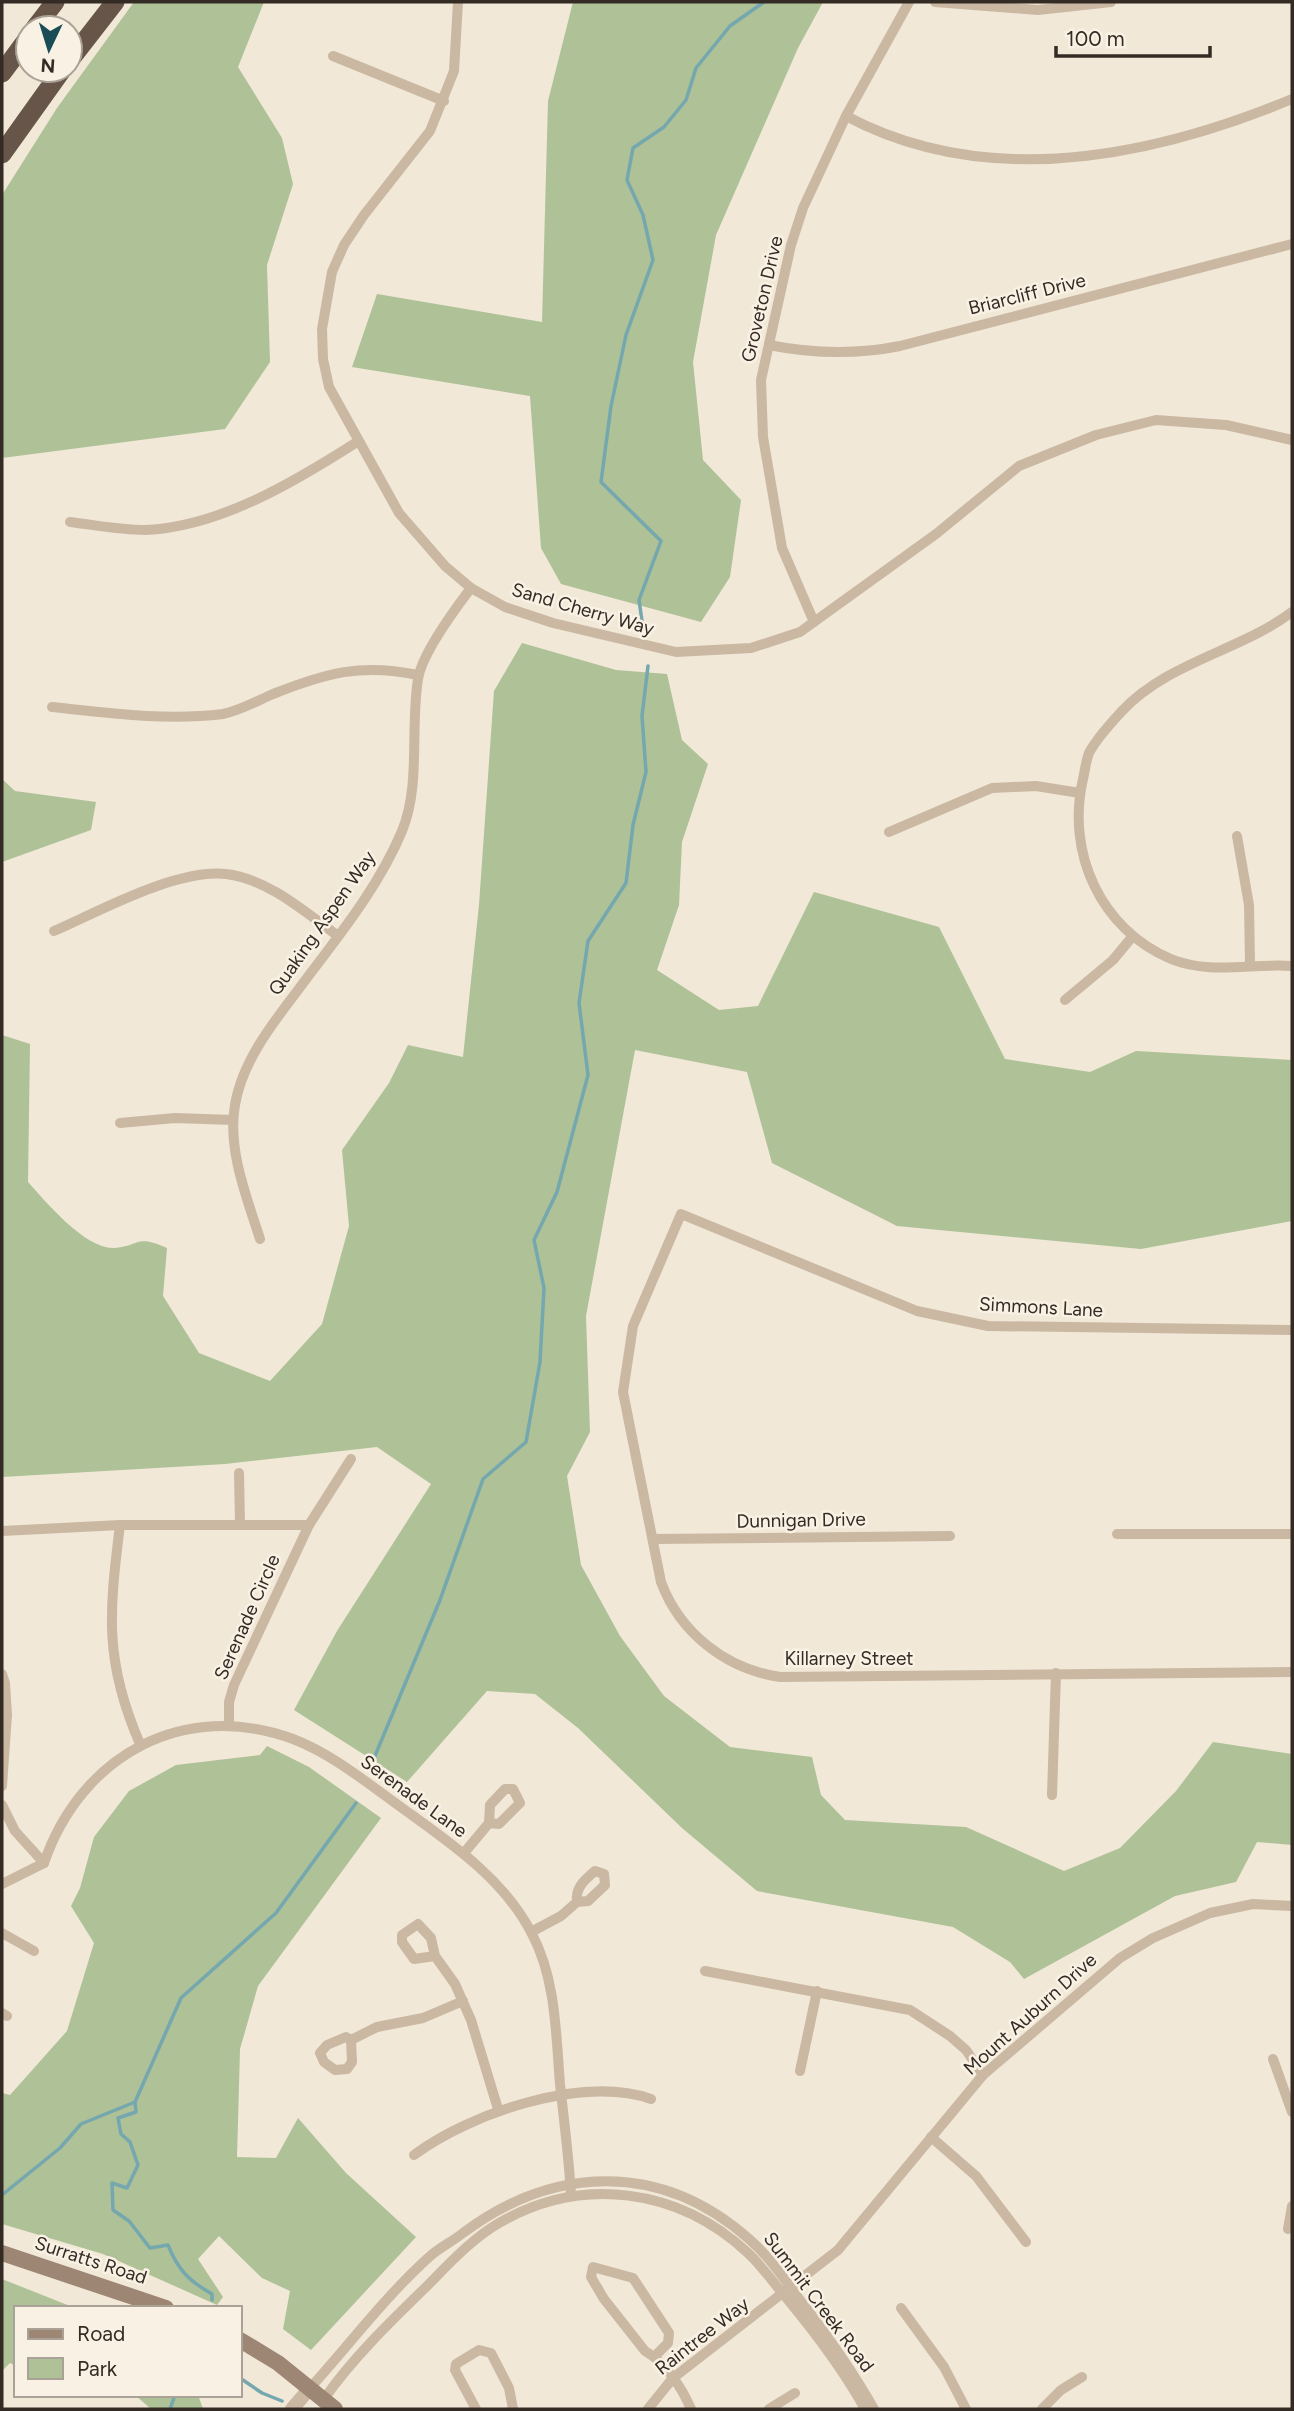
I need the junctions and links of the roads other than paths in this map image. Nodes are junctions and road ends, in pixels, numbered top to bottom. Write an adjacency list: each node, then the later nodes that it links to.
1 (114, 2): 6 (highway)
2 (458, 2): 12 (street, Sand Cherry Way)
3 (909, 2): 13 (street, Groveton Drive)
4 (935, 2): 5 (street)
5 (1111, 2)
6 (84, 42)
7 (333, 56): 12 (street)
8 (14, 57): 9 (highway)
9 (2, 73)
10 (52, 84): 14 (highway)
11 (1292, 99): 13 (street)
12 (444, 100): 18 (street, Sand Cherry Way)
13 (846, 116): 16 (street, Groveton Drive)
14 (2, 154)
15 (1292, 244): 16 (street, Briarcliff Drive)
16 (769, 345): 22 (street, Groveton Drive)
17 (1292, 440): 22 (street, Sand Cherry Way)
18 (357, 442): 19 (street); 20 (street, Sand Cherry Way)
19 (70, 522)
20 (471, 588): 22 (street, Sand Cherry Way); 23 (street, Quaking Aspen Way)
21 (1292, 614): 25 (street)
22 (814, 622)
23 (418, 676): 24 (street); 29 (street, Quaking Aspen Way)
24 (52, 707)
25 (1080, 793): 26 (street); 30 (street)
26 (889, 832)
27 (1237, 836): 31 (street)
28 (54, 931): 29 (street)
29 (338, 936): 34 (street, Quaking Aspen Way)
30 (1132, 937): 31 (street); 33 (street)
31 (1250, 965): 32 (street)
32 (1292, 966)
33 (1065, 1000)
34 (233, 1120): 35 (street); 37 (street, Quaking Aspen Way)
35 (120, 1124)
36 (681, 1214): 38 (street, Simmons Lane); 48 (street, Killarney Street)
37 (260, 1240)
38 (1292, 1330)
39 (351, 1459): 43 (street, Serenade Circle)
40 (239, 1473): 41 (street)
41 (240, 1524): 42 (street, Serenade Circle); 43 (street, Serenade Circle)
42 (120, 1525): 44 (street, Serenade Circle); 54 (street)
43 (309, 1525): 53 (street, Serenade Circle)
44 (2, 1531)
45 (1117, 1534): 46 (street)
46 (1292, 1534)
47 (950, 1536): 48 (street, Dunnigan Drive)
48 (653, 1539): 50 (street, Killarney Street)
49 (1292, 1672): 50 (street, Killarney Street)
50 (1056, 1673): 56 (street)
51 (2, 1674): 52 (street)
52 (4, 1715): 55 (street)
53 (229, 1726): 54 (street, Serenade Lane); 59 (street, Serenade Lane)
54 (140, 1744): 60 (street, Serenade Lane)
55 (2, 1786)
56 (1052, 1795)
57 (2, 1805): 60 (street)
58 (489, 1823): 59 (street)
59 (464, 1853): 64 (street, Serenade Lane)
60 (44, 1863): 61 (street)
61 (2, 1884)
62 (577, 1902): 64 (street)
63 (1292, 1906): 74 (street, Mount Auburn Drive)
64 (531, 1932): 75 (street, Serenade Lane)
65 (2, 1933): 66 (street)
66 (34, 1951)
67 (435, 1956): 70 (street)
68 (705, 1971): 69 (street)
69 (817, 1991): 73 (street); 74 (street)
70 (463, 2001): 71 (street); 77 (street)
71 (351, 2040)
72 (1273, 2059): 78 (street)
73 (800, 2071)
74 (983, 2075): 79 (street, Mount Auburn Drive)
75 (562, 2096): 76 (street); 77 (street); 81 (street, Serenade Lane)
76 (651, 2099)
77 (498, 2109): 80 (street)
78 (1292, 2112)
79 (931, 2137): 85 (street); 87 (street, Mount Auburn Drive)
80 (414, 2155)
81 (570, 2182): 82 (street, Serenade Lane); 87 (street, Summit Creek Road); 94 (street, Summit Creek Road)
82 (571, 2195): 87 (street, Summit Creek Road); 96 (street, Summit Creek Road)
83 (1292, 2206): 84 (street)
84 (1288, 2229)
85 (1026, 2242)
86 (2, 2253): 88 (main road, Surratts Road)
87 (787, 2292): 93 (street, Raintree Way); 103 (street, Summit Creek Road); 104 (street, Summit Creek Road)
88 (160, 2306)
89 (901, 2308): 105 (street)
90 (242, 2341): 94 (main road)
91 (654, 2357): 91 (street); 93 (street)
92 (1082, 2377): 106 (street)
93 (673, 2378): 100 (street, Raintree Way); 101 (street)
94 (310, 2388): 96 (main road); 97 (street)
95 (795, 2393): 102 (street)
96 (325, 2406)
97 (292, 2409)
98 (476, 2409): 99 (street)
99 (513, 2409)
100 (648, 2409)
101 (691, 2409)
102 (769, 2409)
103 (865, 2409)
104 (874, 2409)
105 (966, 2409)
106 (1042, 2409)

